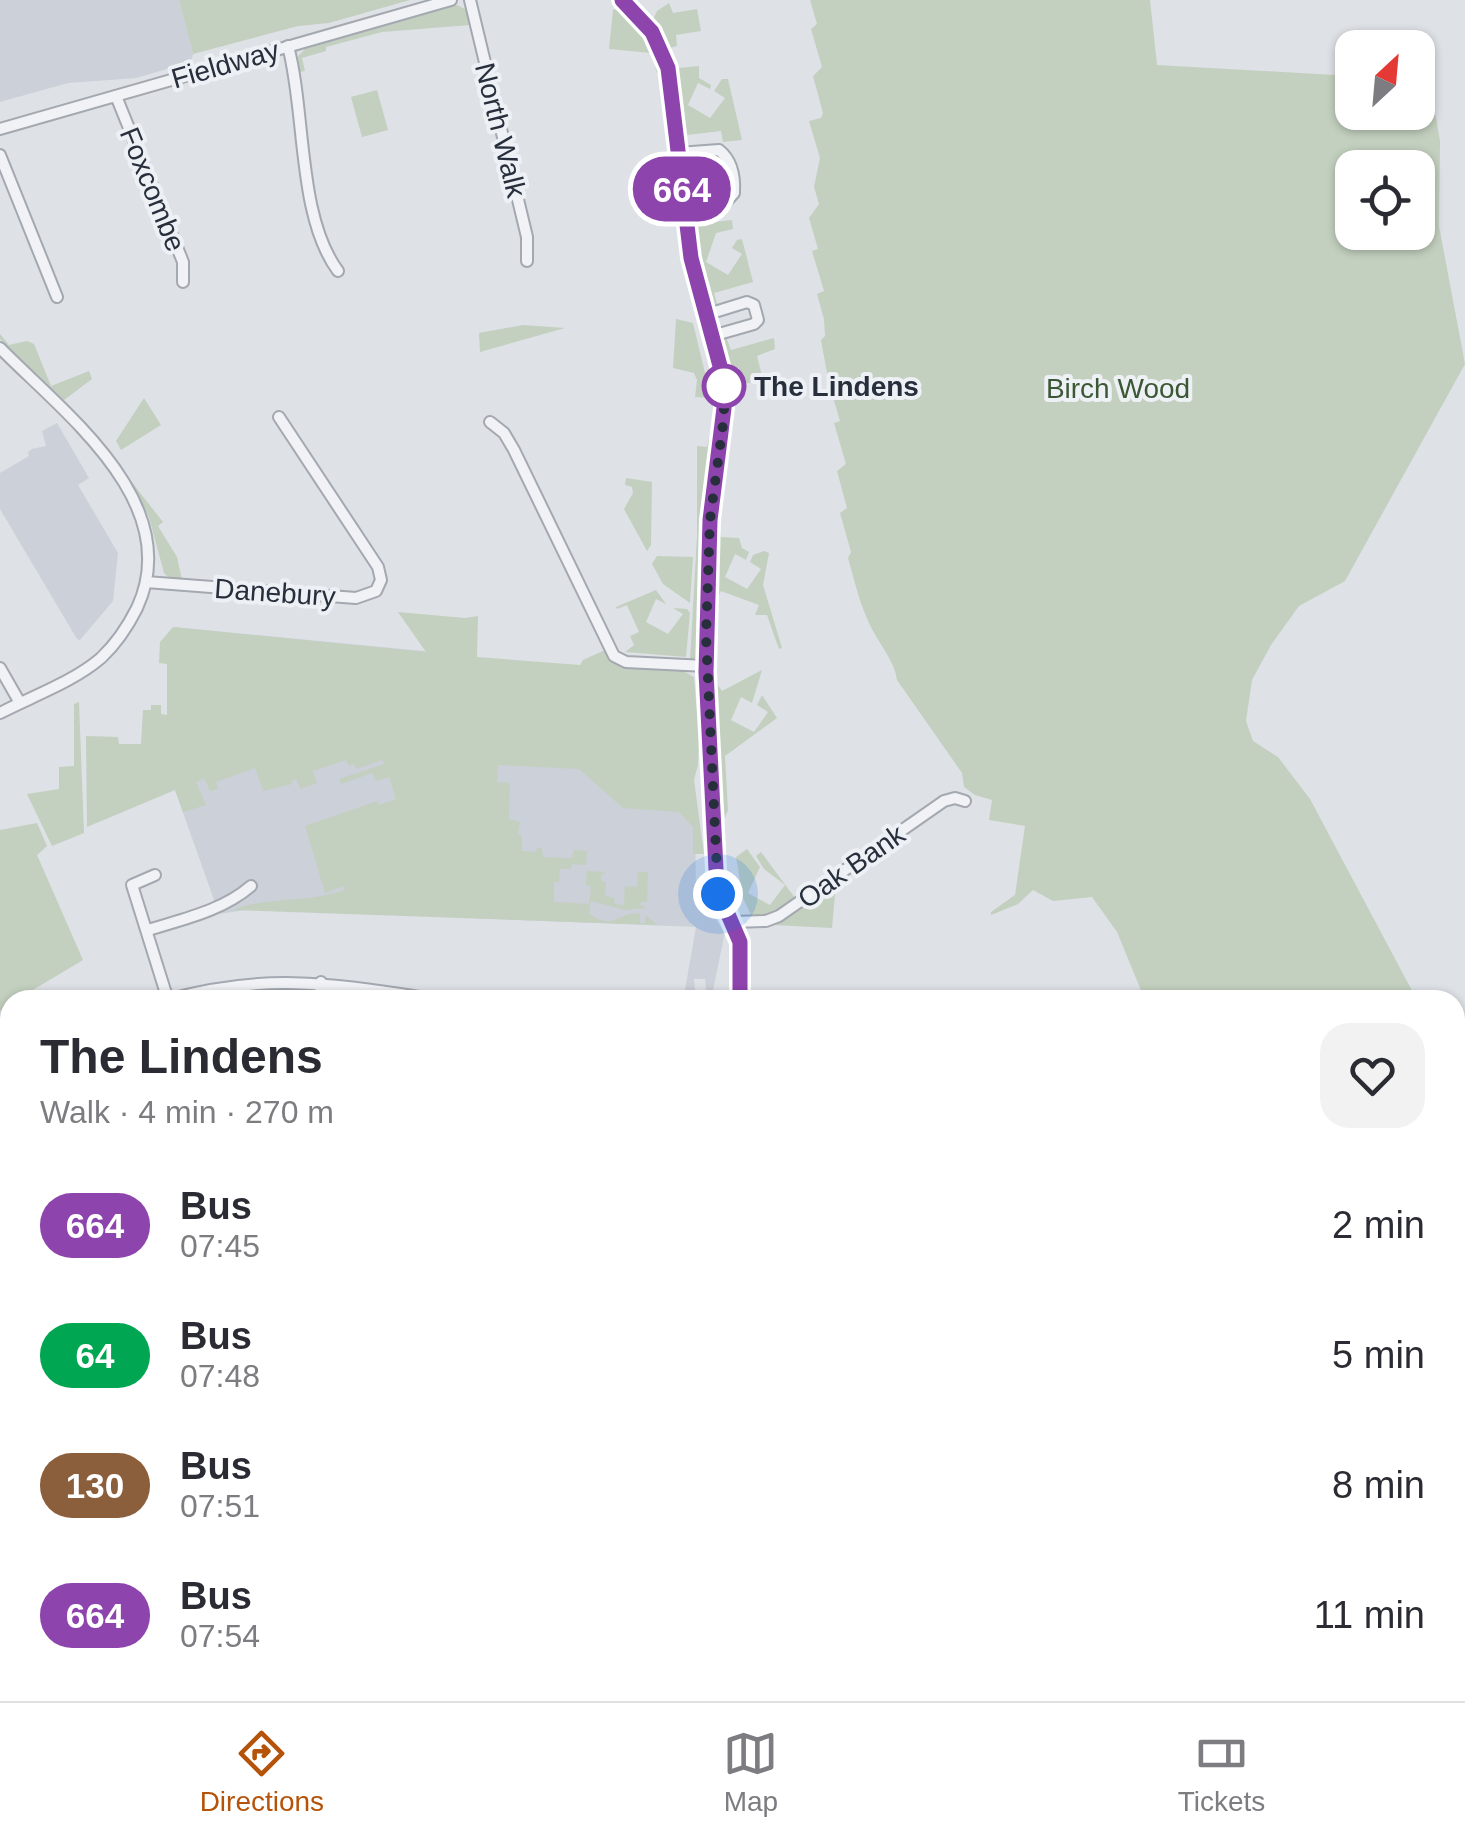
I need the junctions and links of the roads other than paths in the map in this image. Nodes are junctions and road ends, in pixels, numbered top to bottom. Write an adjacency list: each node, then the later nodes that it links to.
1 (451, 0): 4 (street, Fieldway)
2 (470, 0): 10 (street, North Walk)
3 (622, 0): 7 (street)
4 (288, 46): 5 (street, Fieldway); 11 (street)
5 (116, 96): 6 (street, Fieldway); 12 (street, Foxcombe)
6 (0, 129)
7 (678, 153): 9 (street); 9 (street)
8 (0, 155): 13 (street)
9 (684, 208): 14 (street)
10 (527, 261)
11 (338, 271)
12 (182, 282)
13 (57, 298)
14 (705, 315): 15 (street); 15 (street)
15 (712, 336): 20 (street)
16 (0, 348): 19 (street)
17 (279, 416): 19 (street, Danebury)
18 (490, 422): 20 (street)
19 (146, 582): 22 (street)
20 (706, 666): 27 (street)
21 (0, 668): 22 (street)
22 (20, 702): 23 (street)
23 (0, 713)
24 (965, 801): 27 (street, Oak Bank)
25 (155, 875): 28 (street)
26 (251, 886): 28 (street)
27 (733, 922): 34 (street)
28 (148, 930): 30 (street)
29 (321, 982): 31 (street); 32 (street); 33 (street)
30 (165, 990)
31 (212, 990)
32 (321, 990)
33 (374, 990)
34 (740, 990)

